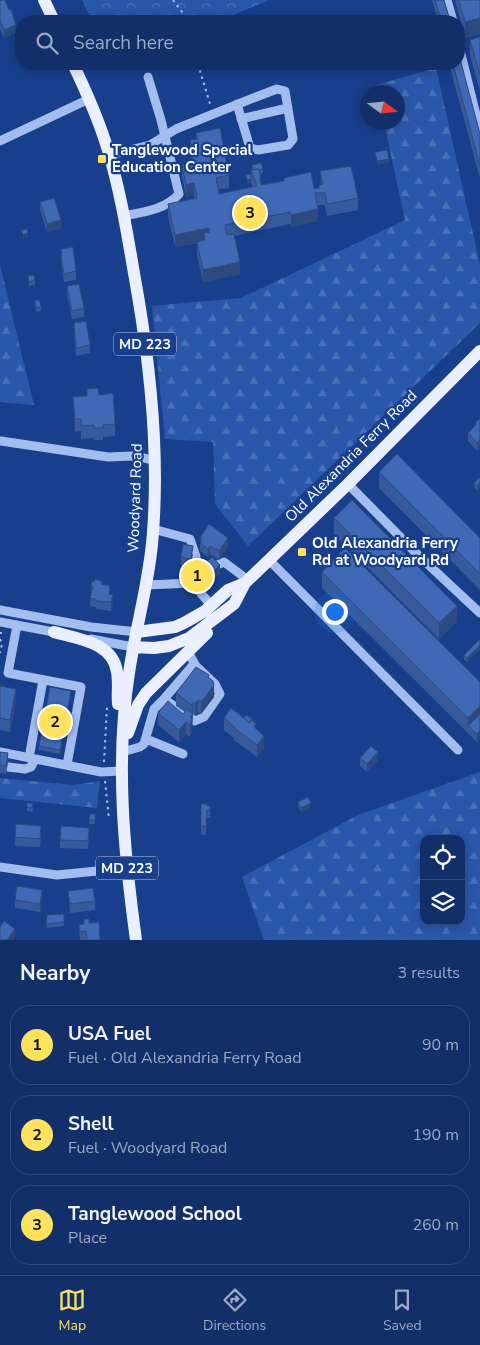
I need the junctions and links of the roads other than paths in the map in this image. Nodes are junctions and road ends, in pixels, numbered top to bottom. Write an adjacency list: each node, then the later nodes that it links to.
1 (44, 0): 3 (main road)
2 (447, 0): 4 (street)
3 (51, 15)
4 (451, 15)
5 (77, 70): 8 (main road, Woodyard Road / MD 223)
6 (465, 70): 12 (street)
7 (148, 77): 13 (street)
8 (89, 99): 14 (street); 15 (main road, Woodyard Road / MD 223)
9 (237, 104): 10 (street); 11 (street); 13 (street)
10 (288, 108): 11 (street); 11 (street)
11 (241, 119)
12 (480, 131)
13 (165, 136): 15 (street); 16 (street)
14 (0, 141)
15 (109, 155): 16 (main road, Woodyard Road / MD 223)
16 (123, 216): 19 (main road, Woodyard Road / MD 223)
17 (480, 351): 20 (main road, Old Alexandria Ferry Road)
18 (1, 441): 19 (street)
19 (154, 460): 21 (main road, Woodyard Road / MD 223)
20 (348, 484): 22 (main road, Old Alexandria Ferry Road); 31 (street)
21 (153, 529): 26 (main road, Woodyard Road / MD 223); 27 (street)
22 (269, 560): 25 (main road, Old Alexandria Ferry Road); 43 (street)
23 (213, 567): 25 (street)
24 (203, 576): 27 (street)
25 (246, 582): 28 (main road, Old Alexandria Ferry Road); 29 (main road, Old Alexandria Ferry Road)
26 (146, 585): 27 (street); 35 (main road, Woodyard Road / MD 223)
27 (193, 585): 29 (street)
28 (234, 604): 36 (main road, Old Alexandria Ferry Road); 37 (main road)
29 (211, 605): 35 (main road, Old Alexandria Ferry Road)
30 (0, 610): 35 (street)
31 (480, 613)
32 (0, 622): 33 (street)
33 (17, 625): 34 (street); 39 (street)
34 (54, 632): 36 (street); 45 (main road)
35 (137, 632): 36 (main road, Woodyard Road / MD 223)
36 (133, 647): 45 (main road, Woodyard Road / MD 223)
37 (188, 652): 38 (street); 45 (main road)
38 (194, 664): 41 (street); 41 (street)
39 (4, 672): 40 (street)
40 (43, 680): 47 (street); 48 (street)
41 (164, 699): 42 (street)
42 (146, 739): 45 (street); 46 (street)
43 (458, 750)
44 (0, 752): 47 (street)
45 (122, 752): 50 (main road, Woodyard Road / MD 223)
46 (183, 754)
47 (32, 758): 48 (street); 49 (street)
48 (67, 765): 50 (street)
49 (8, 766)
50 (122, 771): 52 (main road, Woodyard Road / MD 223)
51 (0, 867): 52 (street)
52 (127, 868): 53 (main road, Woodyard Road / MD 223)
53 (136, 940)

